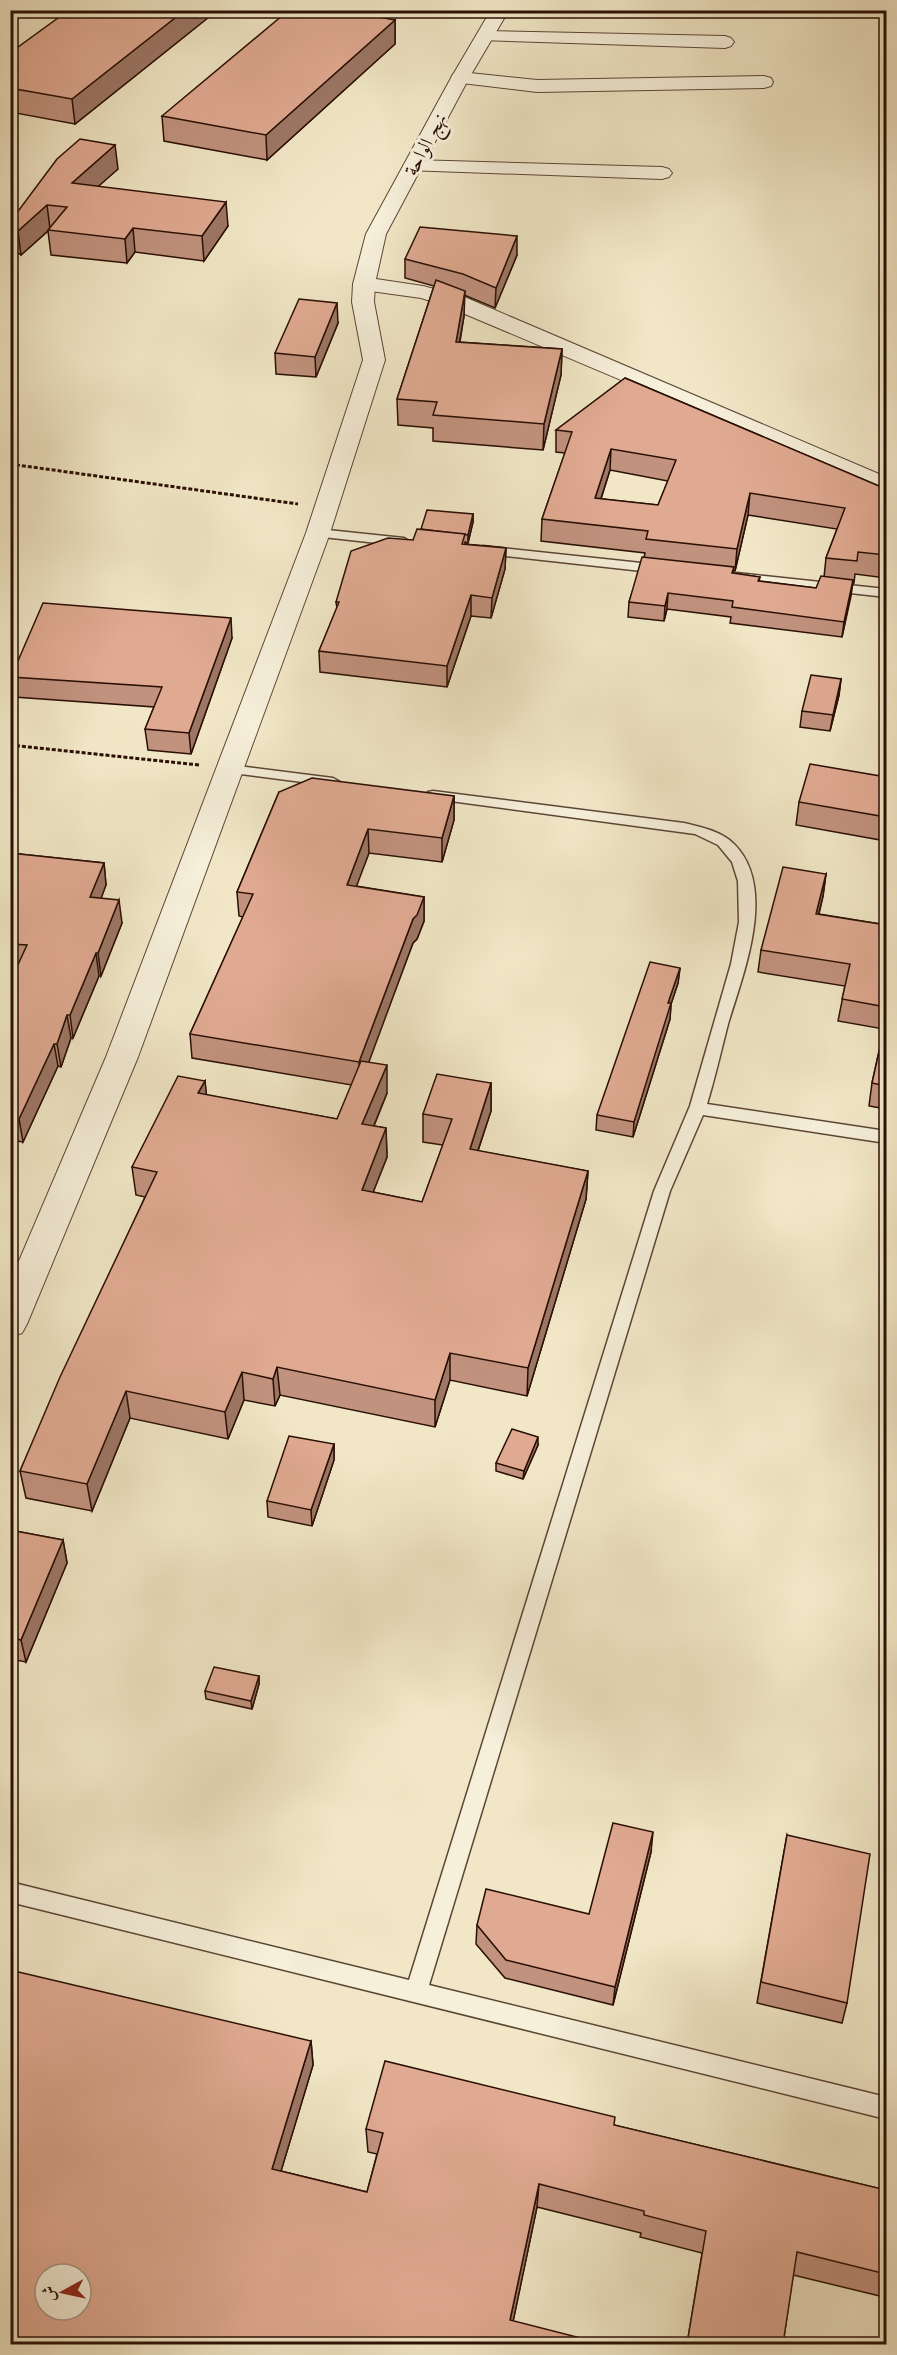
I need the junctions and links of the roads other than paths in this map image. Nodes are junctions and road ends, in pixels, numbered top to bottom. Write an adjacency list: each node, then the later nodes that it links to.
1 (500, 10): 2 (street, نهج الواحة)
2 (486, 36): 3 (street); 4 (street, نهج الواحة)
3 (725, 42)
4 (460, 78): 5 (street); 6 (street, نهج الواحة)
5 (764, 82)
6 (413, 166): 7 (street); 8 (street, نهج الواحة)
7 (662, 173)
8 (364, 284): 9 (street); 10 (street, نهج الواحة)
9 (886, 485)
10 (322, 521): 11 (lane); 16 (street, نهج الواحة)
11 (413, 543)
12 (472, 549): 13 (lane)
13 (673, 570)
14 (721, 575): 15 (lane)
15 (886, 593)
16 (230, 769): 17 (lane); 21 (street, نهج الواحة)
17 (346, 784)
18 (416, 793): 19 (lane)
19 (697, 1108): 20 (lane); 23 (lane)
20 (886, 1137)
21 (10, 1324)
22 (10, 1892): 23 (lane)
23 (416, 1991): 24 (lane)
24 (886, 2108)

